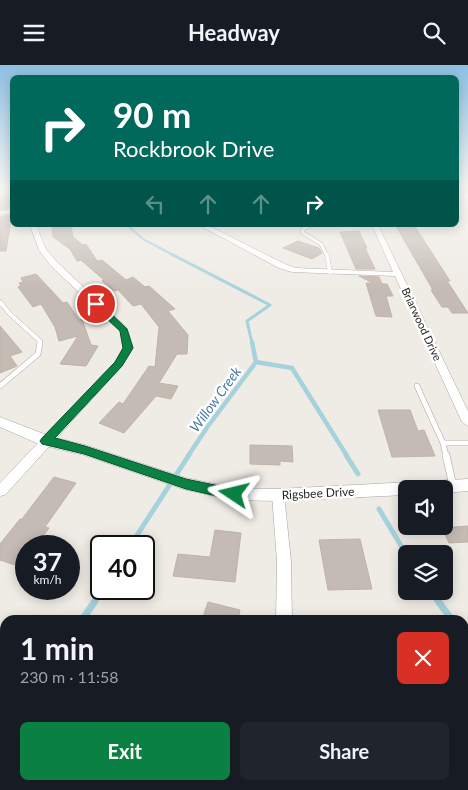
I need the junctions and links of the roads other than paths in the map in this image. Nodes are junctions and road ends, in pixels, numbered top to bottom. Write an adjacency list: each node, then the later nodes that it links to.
1 (34, 227): 12 (street)
2 (206, 227): 5 (street)
3 (307, 227): 5 (lane)
4 (376, 227): 6 (street, Briarwood Drive)
5 (330, 272): 6 (street)
6 (398, 274): 11 (street, Briarwood Drive)
7 (0, 301): 8 (lane)
8 (0, 386)
9 (417, 386): 13 (lane)
10 (0, 421): 12 (street, Rigsbee Drive)
11 (468, 422)
12 (46, 441): 16 (street); 17 (street, Rigsbee Drive)
13 (443, 443): 14 (lane); 15 (lane)
14 (468, 443)
15 (461, 486): 17 (street, Rigsbee Drive)
16 (0, 491)
17 (278, 495): 18 (street)
18 (284, 615)

